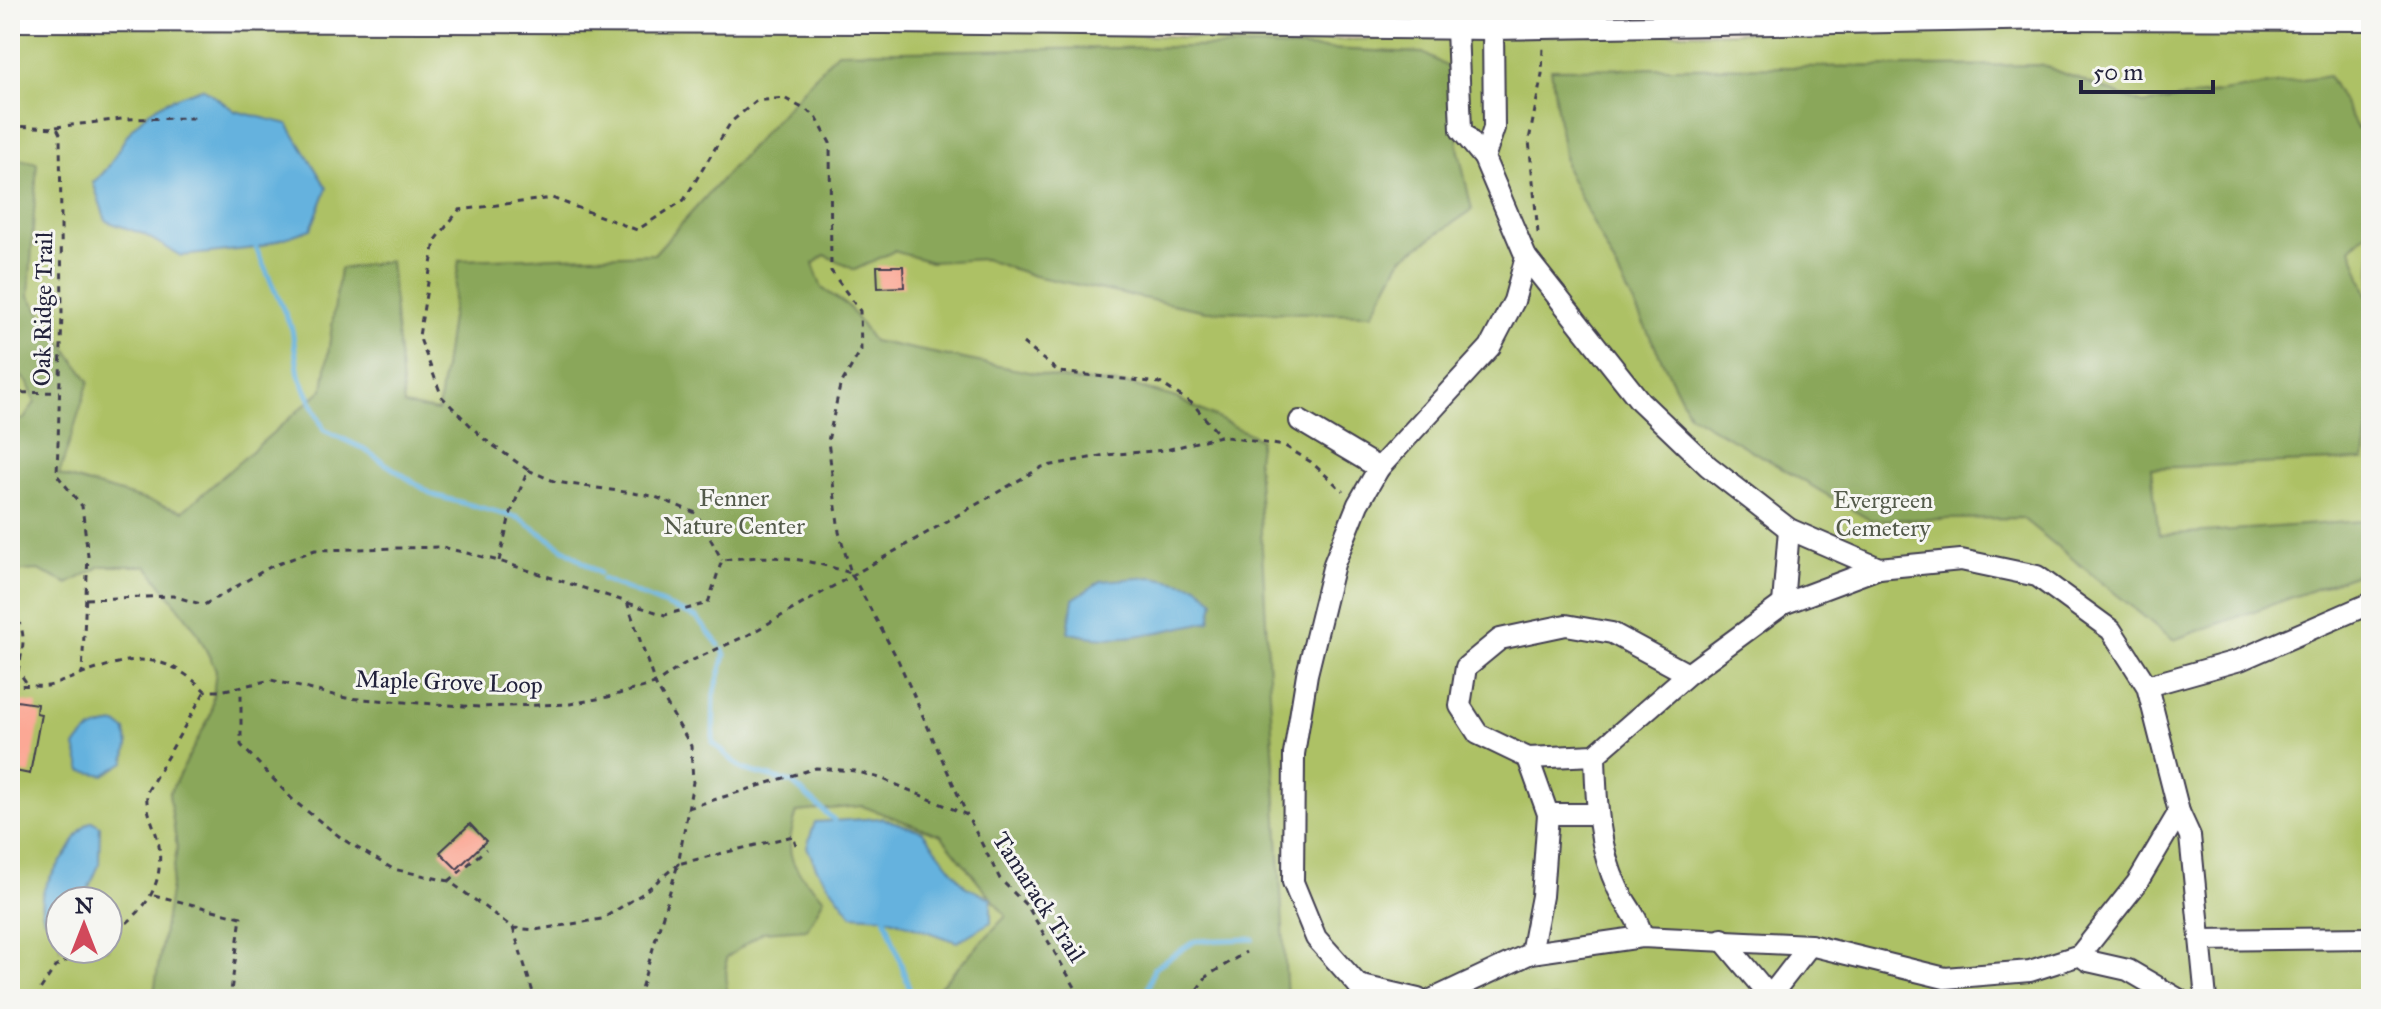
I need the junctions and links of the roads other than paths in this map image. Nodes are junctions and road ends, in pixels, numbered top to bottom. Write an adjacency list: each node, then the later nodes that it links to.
1 (2060, 14): 5 (street); 6 (street)
2 (374, 16): 3 (street); 7 (street)
3 (431, 16): 4 (street)
4 (886, 16): 8 (street)
5 (2360, 16)
6 (1563, 19): 9 (street)
7 (10, 21)
8 (1457, 29): 9 (street); 10 (street)
9 (1493, 29): 10 (street)
10 (1484, 158): 11 (street)
11 (1526, 257): 13 (street); 14 (street)
12 (1300, 421): 13 (street)
13 (1379, 468): 32 (street)
14 (1789, 529): 15 (street); 17 (street)
15 (1879, 568): 17 (street); 19 (street)
16 (2371, 603): 19 (street)
17 (1783, 604): 18 (street)
18 (1688, 674): 20 (street); 21 (street)
19 (2147, 686): 22 (street)
20 (1595, 755): 21 (street); 24 (street)
21 (1528, 758): 23 (street)
22 (2179, 812): 28 (street); 31 (street)
23 (1548, 814): 24 (street); 30 (street)
24 (1596, 814): 25 (street)
25 (1642, 937): 27 (street); 30 (street)
26 (2371, 938): 28 (street)
27 (1722, 939): 29 (street); 33 (street)
28 (2201, 940): 37 (street)
29 (1810, 945): 31 (street); 33 (street)
30 (1531, 953): 35 (street)
31 (2080, 955): 36 (street)
32 (1361, 992): 34 (street)
33 (1772, 997)
34 (1418, 999)
35 (1433, 999)
36 (2178, 999)
37 (2206, 999)

